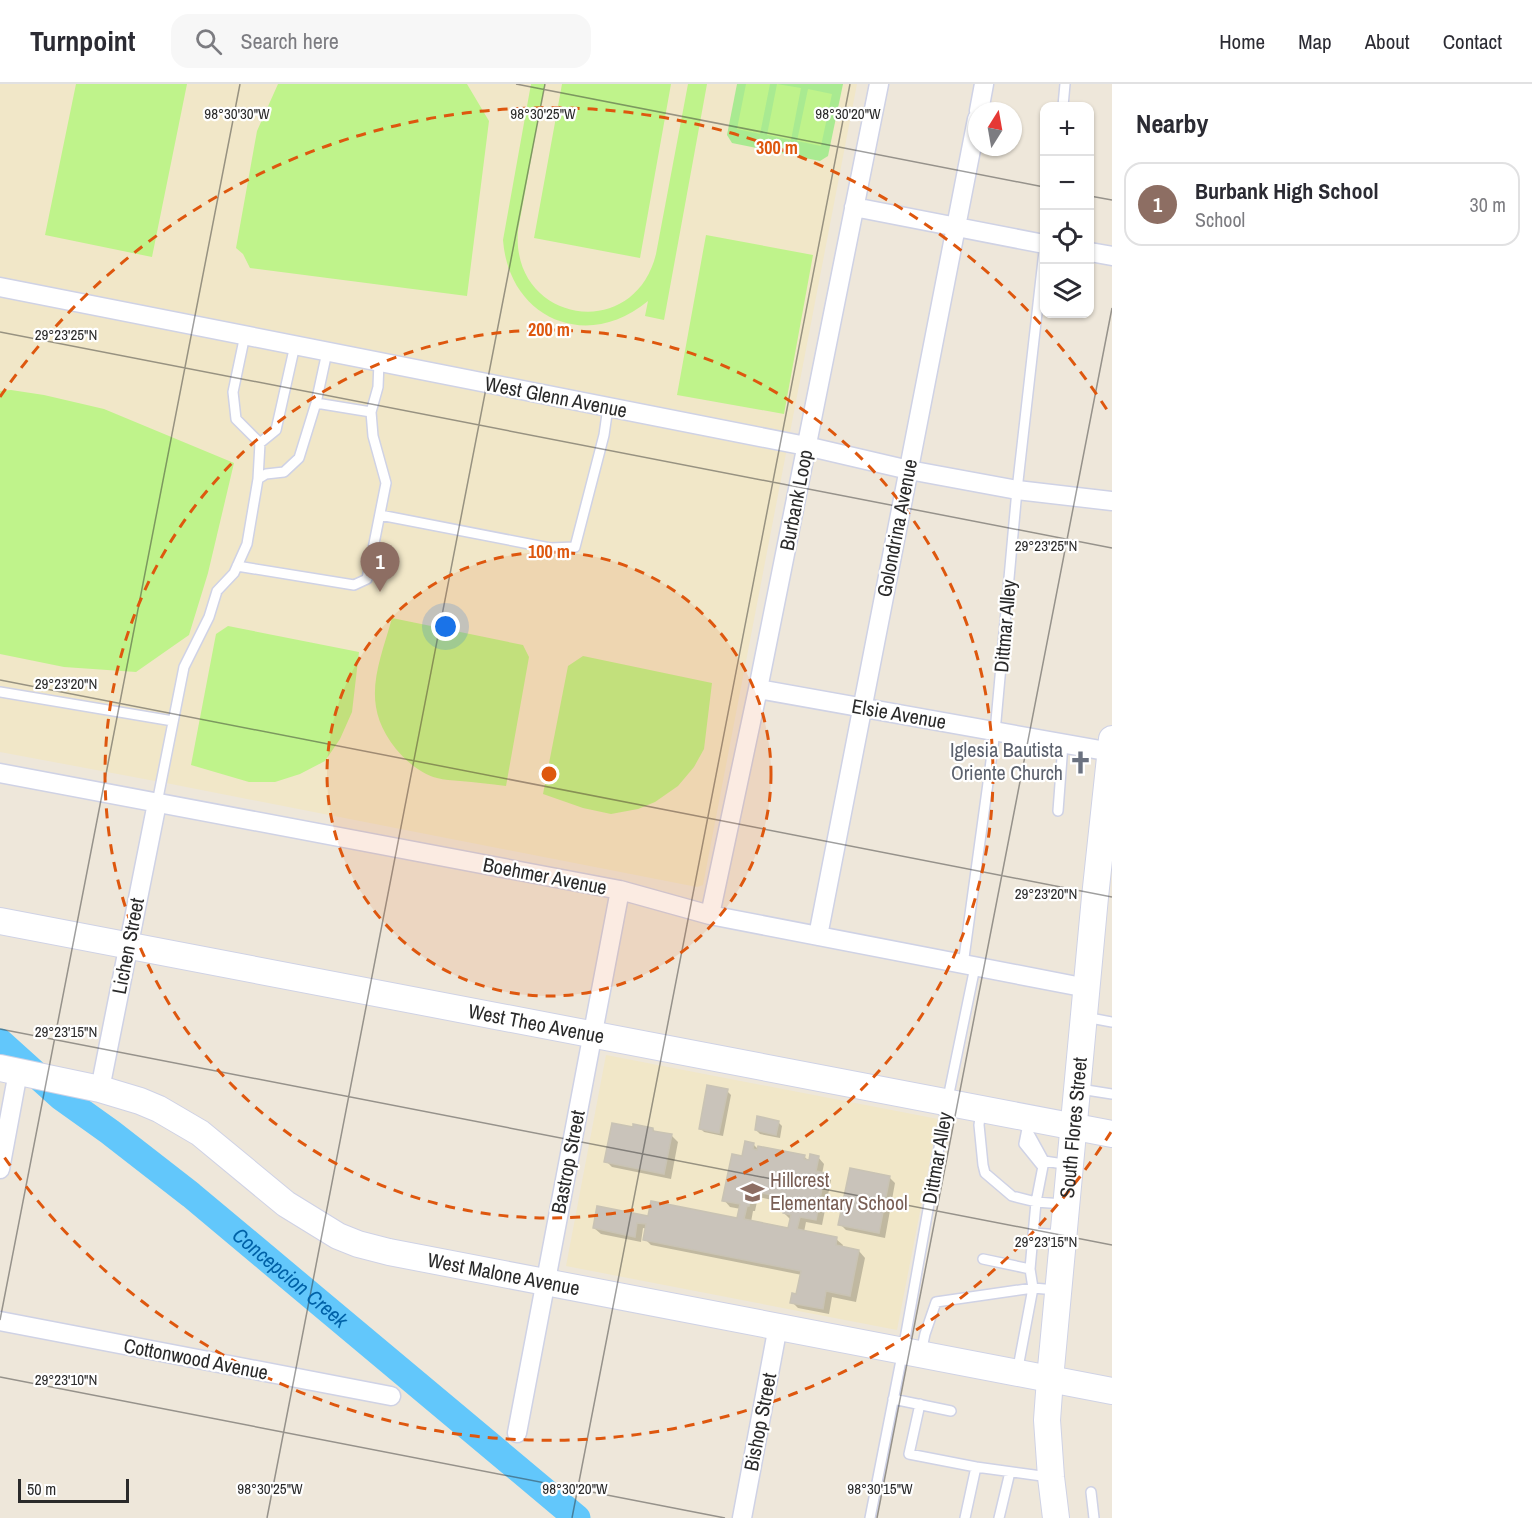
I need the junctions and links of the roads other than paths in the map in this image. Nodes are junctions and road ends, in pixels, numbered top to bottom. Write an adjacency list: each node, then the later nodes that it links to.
1 (879, 84): 7 (street, Burbank Loop)
2 (984, 84): 4 (street)
3 (1065, 84): 5 (lane)
4 (981, 102)
5 (1063, 102)
6 (970, 156): 8 (street, Golondrina Avenue)
7 (854, 207): 8 (street); 22 (street, Burbank Loop)
8 (955, 227): 9 (street); 23 (street, Golondrina Avenue)
9 (1040, 243)
10 (1094, 253): 11 (street)
11 (1112, 256)
12 (1042, 264): 25 (lane, Dittmar Alley)
13 (0, 287): 14 (street, West Glenn Avenue)
14 (245, 335): 15 (street, West Glenn Avenue); 21 (lane)
15 (295, 345): 16 (street, West Glenn Avenue); 21 (lane)
16 (327, 352): 17 (street, West Glenn Avenue); 18 (lane)
17 (379, 362): 19 (street, West Glenn Avenue); 20 (lane)
18 (316, 403): 20 (lane); 24 (lane)
19 (608, 407): 22 (street, West Glenn Avenue); 27 (lane)
20 (371, 412): 27 (lane)
21 (260, 443): 24 (lane)
22 (806, 446): 23 (street, West Glenn Avenue); 29 (street, Burbank Loop)
23 (909, 470): 25 (street, West Glenn Avenue); 31 (street, Golondrina Avenue)
24 (258, 479): 28 (lane)
25 (1017, 490): 26 (street, West Glenn Avenue); 33 (lane, Dittmar Alley)
26 (1112, 501)
27 (380, 515): 28 (lane)
28 (237, 566): 32 (lane)
29 (758, 689): 31 (street, Elsie Avenue); 41 (street, Burbank Loop)
30 (0, 692): 32 (lane)
31 (863, 708): 33 (street, Elsie Avenue); 43 (street, Golondrina Avenue)
32 (173, 721): 37 (lane)
33 (995, 732): 34 (street, Elsie Avenue); 45 (lane, Dittmar Alley)
34 (1062, 744): 35 (street, Elsie Avenue); 38 (lane)
35 (1111, 758): 40 (street, South Flores Street)
36 (0, 773): 37 (street, Boehmer Avenue)
37 (157, 803): 39 (street, Boehmer Avenue); 44 (street, Lichen Street)
38 (1058, 811)
39 (620, 890): 41 (street, Boehmer Avenue); 49 (street, Bastrop Street)
40 (1103, 899): 46 (street, South Flores Street)
41 (710, 915): 43 (street, Boehmer Avenue)
42 (0, 921): 44 (street, West Theo Avenue)
43 (818, 936): 45 (street, Boehmer Avenue)
44 (128, 946): 49 (street, West Theo Avenue); 51 (street, Lichen Street)
45 (969, 966): 46 (street, Boehmer Avenue); 54 (lane, Dittmar Alley)
46 (1087, 988): 47 (street, South Flores Street)
47 (1085, 1017): 48 (lane); 52 (street, South Flores Street)
48 (1112, 1022)
49 (592, 1035): 54 (street, West Theo Avenue); 68 (street, Bastrop Street)
50 (9, 1070): 51 (street, West Malone Avenue); 61 (street)
51 (91, 1087): 68 (street, West Malone Avenue)
52 (1077, 1089): 53 (lane); 57 (street, South Flores Street)
53 (1112, 1094)
54 (947, 1103): 55 (street, West Theo Avenue); 73 (lane, Dittmar Alley)
55 (982, 1110): 56 (street, West Theo Avenue); 62 (lane)
56 (1024, 1123): 57 (street, West Theo Avenue); 59 (lane)
57 (1074, 1127): 58 (street, West Theo Avenue); 60 (street, South Flores Street)
58 (1112, 1134)
59 (1043, 1164): 60 (lane); 62 (lane)
60 (1070, 1165): 63 (street, South Flores Street)
61 (0, 1169)
62 (1036, 1202): 63 (lane); 64 (lane)
63 (1066, 1204): 65 (street, South Flores Street)
64 (1033, 1233): 65 (lane); 67 (lane)
65 (1062, 1235): 70 (street, South Flores Street)
66 (983, 1259): 67 (lane)
67 (1030, 1269): 69 (lane)
68 (546, 1282): 72 (street, West Malone Avenue); 81 (street, Bastrop Street)
69 (1033, 1288): 70 (lane); 73 (lane); 74 (lane)
70 (1058, 1290): 75 (street, South Flores Street)
71 (0, 1321): 77 (street, Cottonwood Avenue)
72 (778, 1326): 73 (street, West Malone Avenue); 86 (street, Bishop Street)
73 (912, 1352): 74 (street, West Malone Avenue); 78 (lane)
74 (1017, 1372): 75 (street, West Malone Avenue)
75 (1050, 1379): 76 (street, West Malone Avenue); 84 (street, South Flores Street)
76 (1112, 1391)
77 (391, 1396)
78 (893, 1399): 79 (lane); 87 (lane)
79 (920, 1404): 80 (lane); 82 (lane)
80 (951, 1411)
81 (517, 1433)
82 (976, 1467): 83 (lane); 88 (lane)
83 (1010, 1472): 84 (lane); 89 (lane)
84 (1051, 1477): 90 (street, South Flores Street)
85 (1091, 1492): 91 (lane)
86 (742, 1518)
87 (870, 1518)
88 (965, 1518)
89 (999, 1518)
90 (1056, 1518)
91 (1094, 1518)

